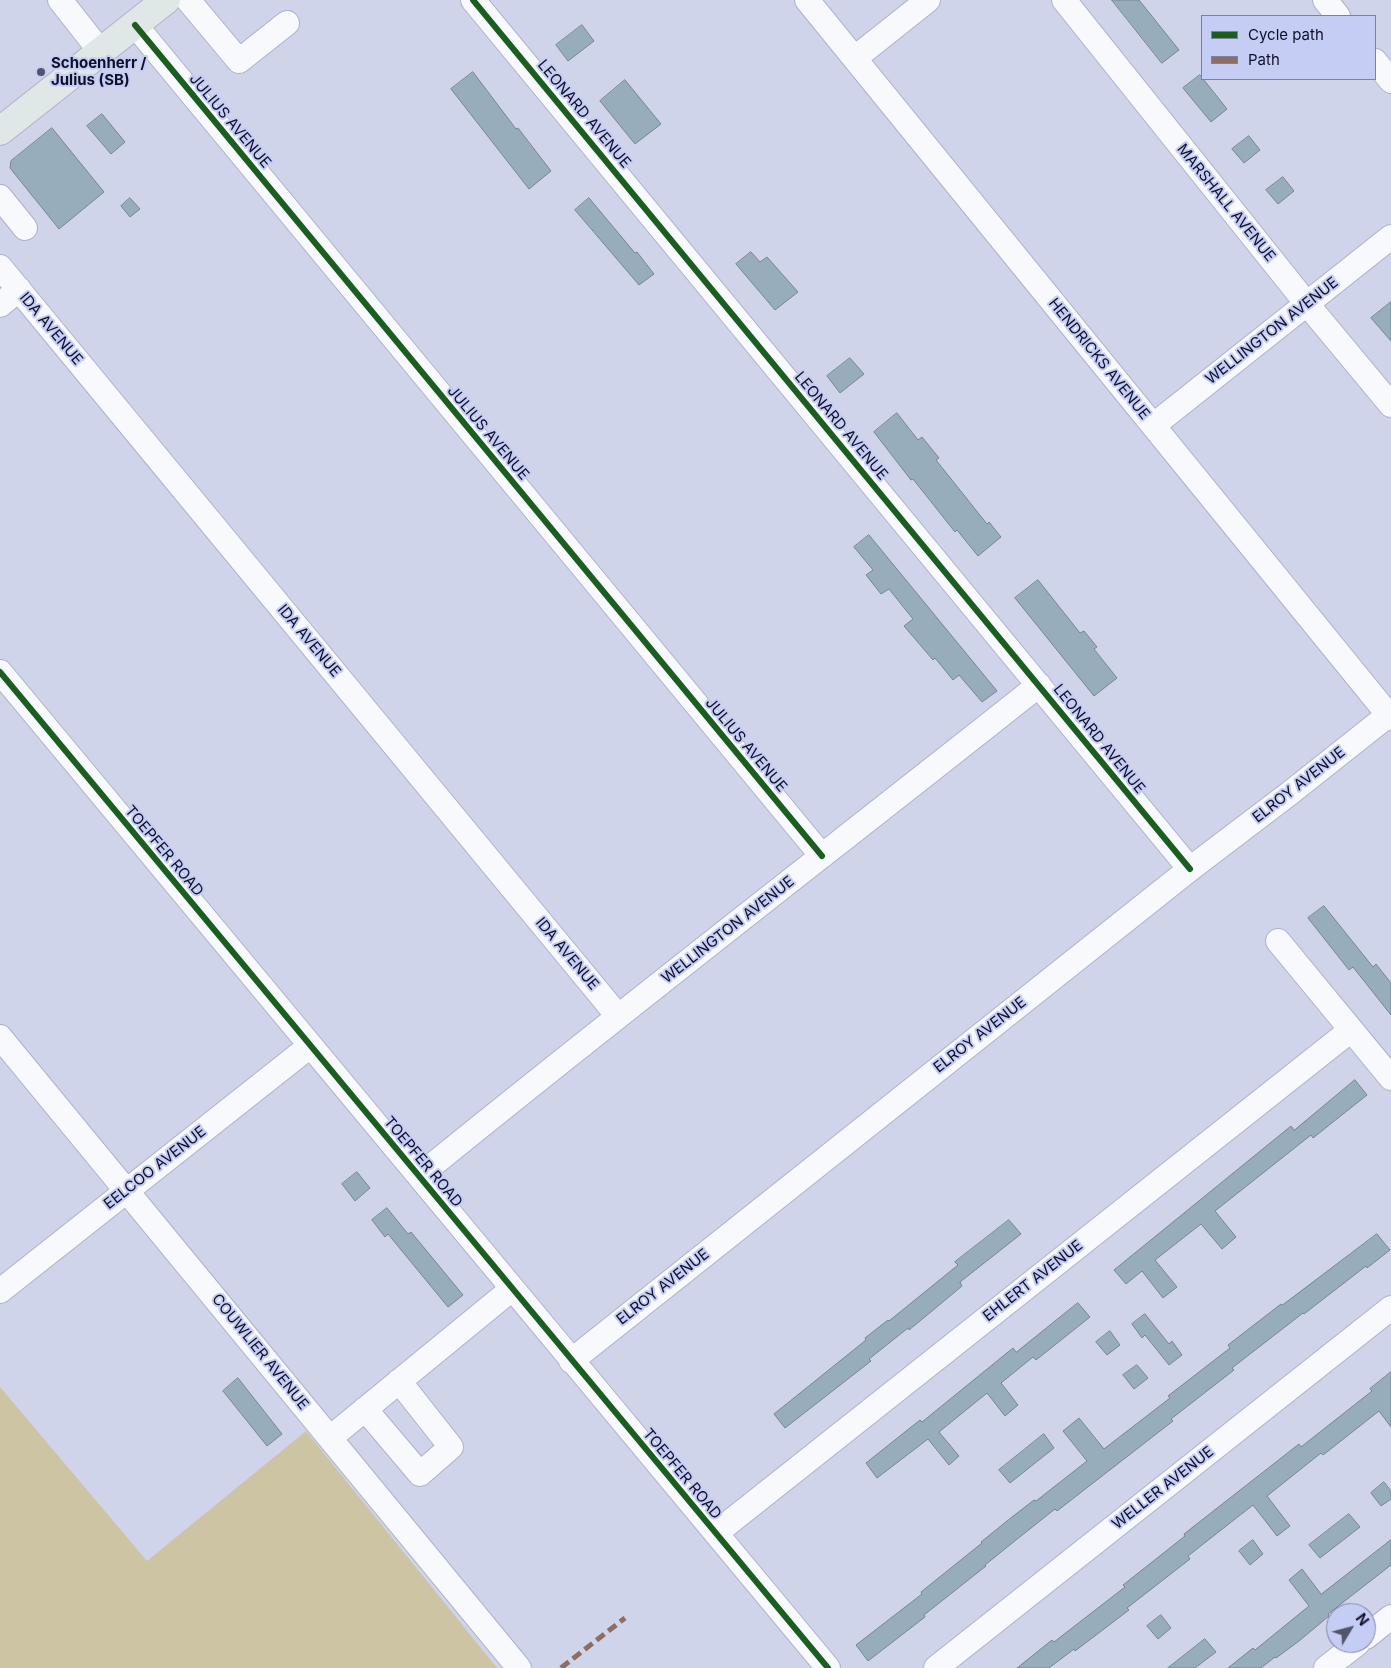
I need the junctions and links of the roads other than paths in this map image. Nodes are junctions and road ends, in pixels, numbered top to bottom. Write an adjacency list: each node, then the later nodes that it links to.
1 (60, 0): 12 (street)
2 (166, 0): 11 (main road)
3 (188, 0): 10 (street)
4 (473, 0): 27 (street, LEONARD AVENUE)
5 (807, 0): 13 (street, HENDRICKS AVENUE)
6 (928, 0): 13 (street)
7 (1064, 0): 22 (street, MARSHALL AVENUE)
8 (1325, 0): 9 (street)
9 (1337, 15)
10 (287, 23)
11 (135, 25): 12 (main road); 29 (street, JULIUS AVENUE)
12 (101, 52): 16 (main road)
13 (855, 58): 25 (street, HENDRICKS AVENUE)
14 (1376, 62): 15 (street)
15 (1391, 81)
16 (0, 131)
17 (0, 198): 18 (street)
18 (25, 228)
19 (1391, 237): 22 (street, WELLINGTON AVENUE)
20 (0, 267): 21 (street, IDA AVENUE)
21 (19, 289): 23 (street); 32 (street, IDA AVENUE)
22 (1307, 304): 24 (street, MARSHALL AVENUE); 25 (street, WELLINGTON AVENUE)
23 (0, 305)
24 (1391, 405)
25 (1154, 425): 28 (street, HENDRICKS AVENUE)
26 (0, 672): 35 (street, TOEPFER ROAD)
27 (1039, 685): 29 (street, WELLINGTON AVENUE); 30 (street, LEONARD AVENUE)
28 (1390, 715): 30 (street, ELROY AVENUE)
29 (822, 856): 32 (street, WELLINGTON AVENUE)
30 (1190, 869): 42 (street, ELROY AVENUE)
31 (1278, 941): 33 (street)
32 (618, 1016): 37 (street, WELLINGTON AVENUE)
33 (1351, 1030): 36 (street); 46 (street, EHLERT AVENUE)
34 (0, 1037): 38 (street, COUWLIER AVENUE)
35 (310, 1046): 37 (street, TOEPFER ROAD); 38 (street, EELCOO AVENUE)
36 (1391, 1078)
37 (419, 1176): 39 (street, TOEPFER ROAD)
38 (127, 1190): 40 (street, EELCOO AVENUE); 45 (street, COUWLIER AVENUE)
39 (512, 1289): 42 (street, TOEPFER ROAD); 43 (street)
40 (0, 1292)
41 (1391, 1308): 52 (street, WELLER AVENUE)
42 (572, 1361): 46 (street, TOEPFER ROAD)
43 (399, 1381): 44 (street); 44 (street)
44 (365, 1409): 45 (street)
45 (330, 1438): 51 (street, COUWLIER AVENUE)
46 (716, 1533): 50 (street, TOEPFER ROAD)
47 (1391, 1617): 48 (street)
48 (1376, 1629)
49 (1345, 1653): 53 (street)
50 (816, 1664)
51 (519, 1668)
52 (936, 1668)
53 (1326, 1668)

